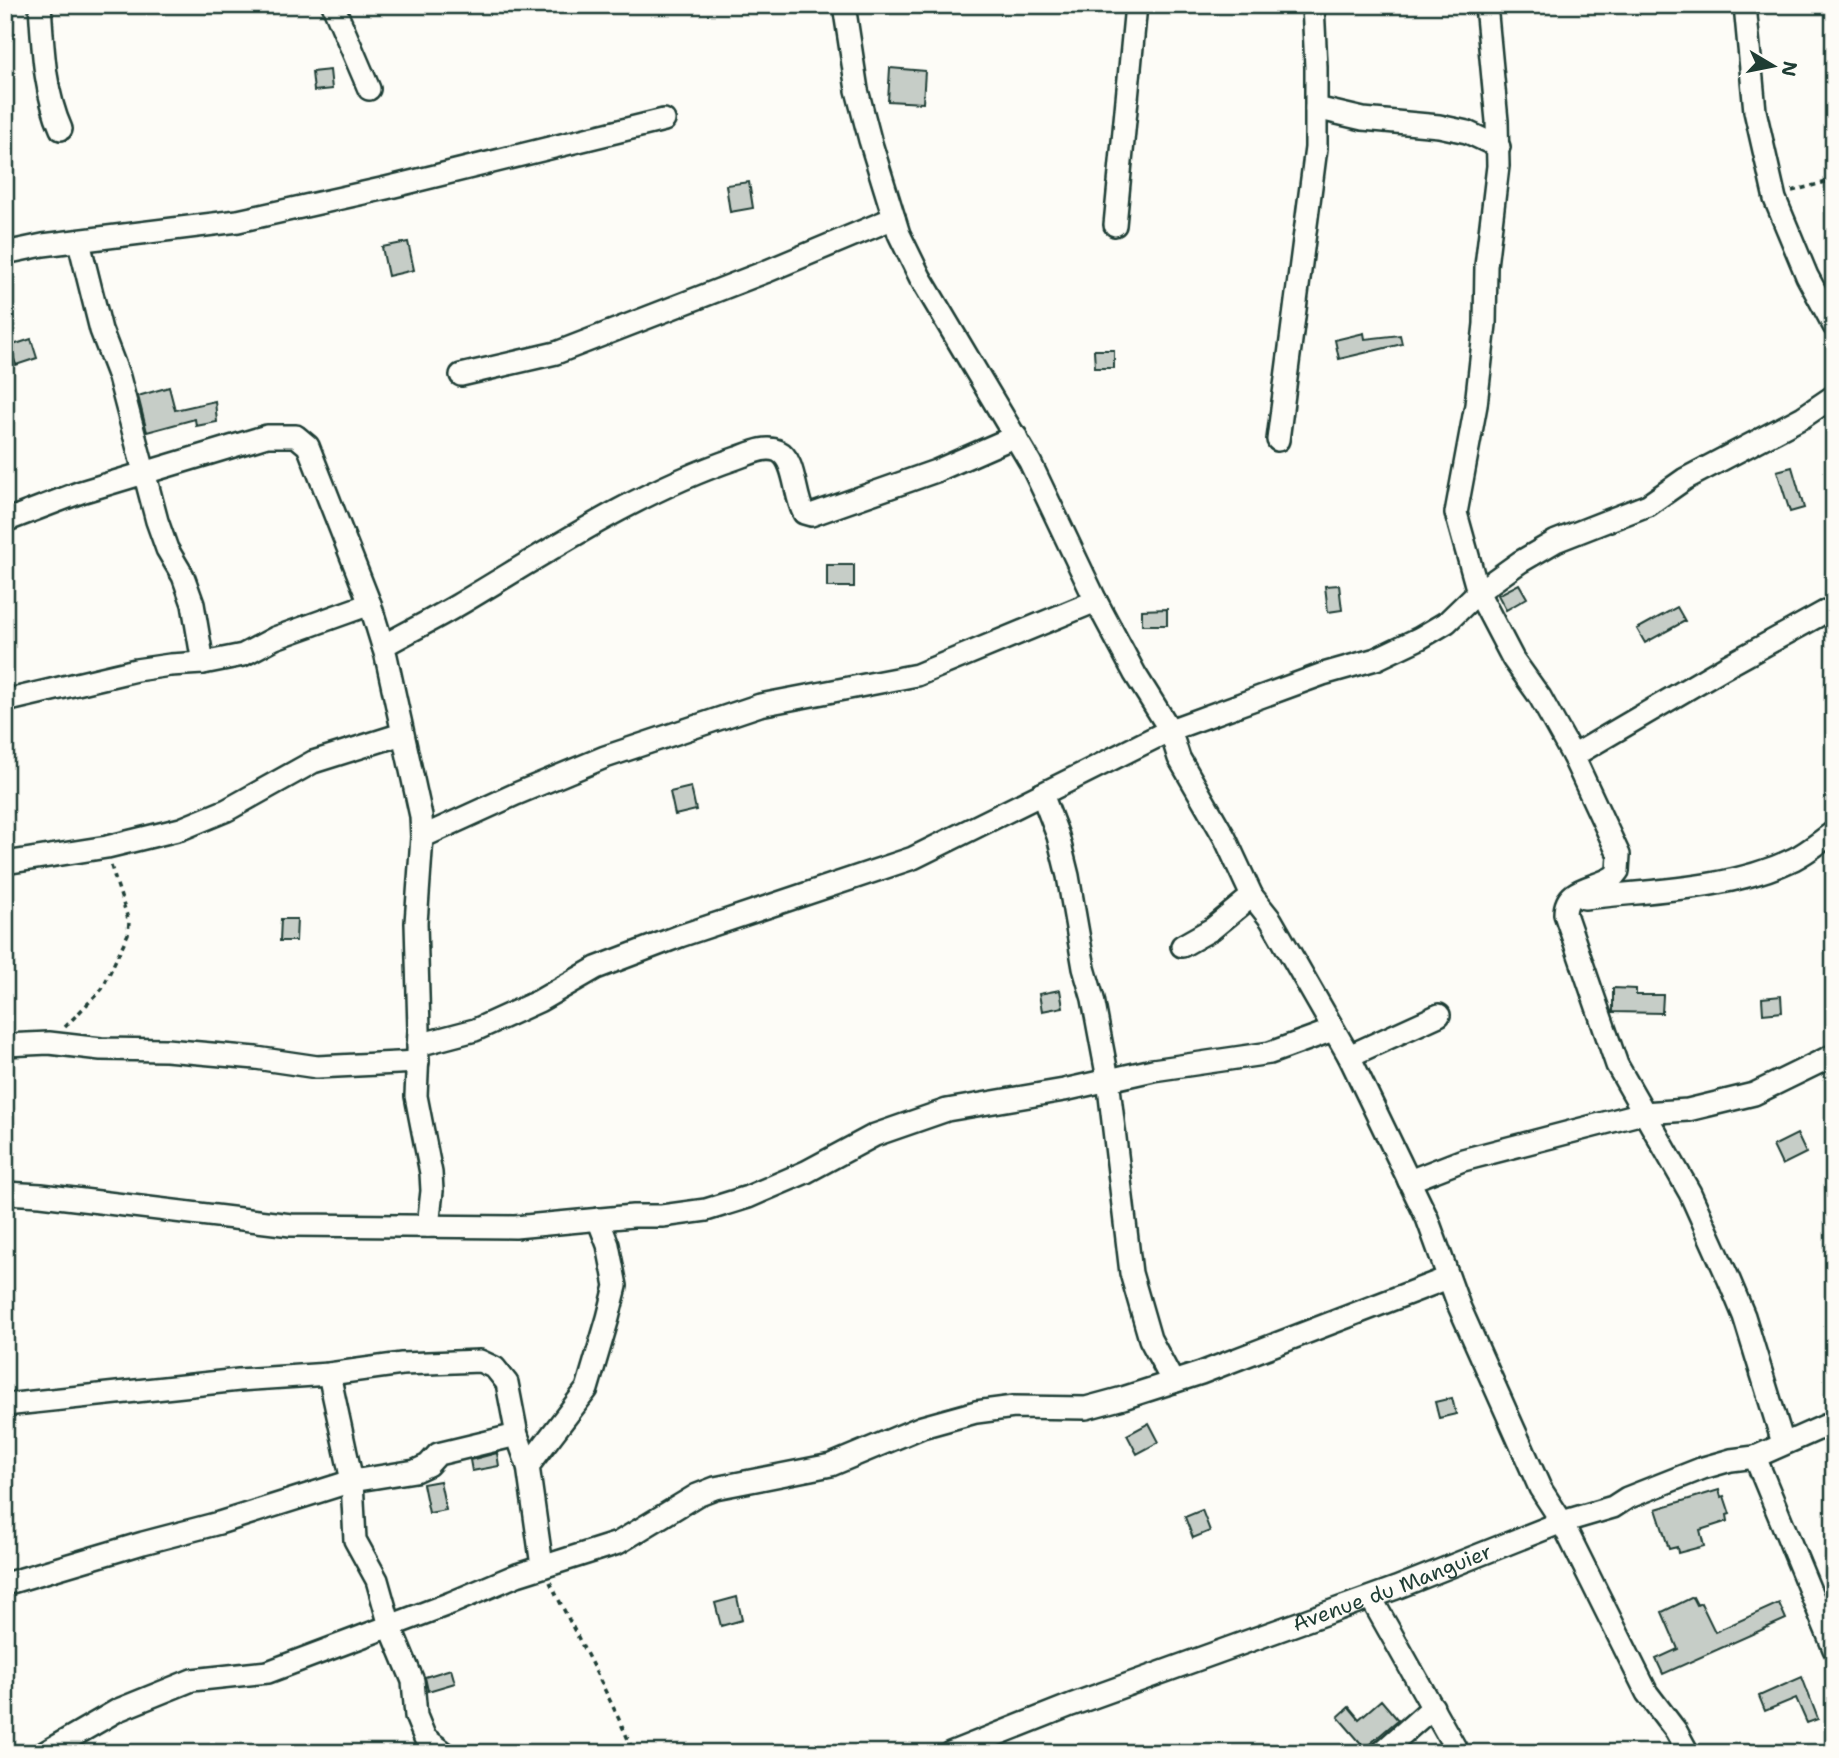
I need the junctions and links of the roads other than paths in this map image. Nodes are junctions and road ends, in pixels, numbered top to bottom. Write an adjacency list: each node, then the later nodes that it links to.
1 (40, 5): 11 (street)
2 (333, 5): 8 (street)
3 (844, 5): 13 (street)
4 (1136, 5): 14 (street)
5 (1313, 5): 9 (street)
6 (1486, 5): 12 (street)
7 (1745, 5): 17 (street)
8 (369, 89)
9 (1316, 108): 12 (street); 21 (street)
10 (664, 120): 15 (street)
11 (61, 129)
12 (1499, 146): 24 (street)
13 (894, 218): 18 (street); 20 (street)
14 (1115, 225)
15 (79, 242): 16 (street); 22 (street)
16 (5, 253)
17 (1834, 326)
18 (461, 375)
19 (1834, 396): 24 (street)
20 (1016, 436): 25 (street); 28 (street)
21 (1278, 440)
22 (144, 473): 23 (street); 26 (street); 29 (street)
23 (5, 521)
24 (1478, 592): 31 (street); 33 (street)
25 (1096, 601): 31 (street); 36 (street)
26 (370, 604): 28 (street); 29 (street)
27 (1834, 607): 33 (street)
28 (383, 646): 32 (street)
29 (203, 663): 30 (street)
30 (5, 701)
31 (1170, 730): 34 (street); 38 (street)
32 (402, 734): 36 (street); 37 (street)
33 (1573, 756): 39 (street)
34 (1042, 794): 44 (street); 47 (street)
35 (1834, 832): 39 (street)
36 (422, 837): 44 (street)
37 (5, 863)
38 (1252, 896): 40 (street); 42 (street)
39 (1568, 899): 48 (street)
40 (1182, 946)
41 (1439, 1015): 46 (street)
42 (1333, 1030): 46 (street); 47 (street)
43 (5, 1045): 44 (street)
44 (418, 1053): 52 (street)
45 (1834, 1055): 48 (street)
46 (1349, 1056): 49 (street)
47 (1108, 1079): 51 (street); 55 (street)
48 (1643, 1113): 49 (street); 59 (street)
49 (1409, 1181): 53 (street)
50 (5, 1194): 52 (street)
51 (598, 1219): 52 (street); 61 (street)
52 (428, 1226)
53 (1448, 1278): 55 (street); 63 (street)
54 (329, 1374): 56 (street); 58 (street); 62 (street)
55 (1172, 1382): 64 (street)
56 (5, 1405)
57 (1834, 1422): 59 (street, Avenue du Manguier)
58 (516, 1435): 61 (street); 62 (street)
59 (1783, 1443): 60 (street, Avenue du Manguier)
60 (1755, 1457): 63 (street, Avenue du Manguier); 68 (street)
61 (528, 1466): 64 (street)
62 (352, 1481): 65 (street); 67 (street)
63 (1562, 1522): 66 (street, Avenue du Manguier); 75 (street)
64 (542, 1566): 67 (street)
65 (5, 1584)
66 (1371, 1598): 69 (street); 70 (street, Avenue du Manguier)
67 (390, 1626): 71 (street); 72 (street)
68 (1834, 1649)
69 (1433, 1707): 73 (street); 74 (street)
70 (954, 1752)
71 (44, 1753)
72 (445, 1753)
73 (1381, 1753)
74 (1458, 1753)
75 (1688, 1753)

